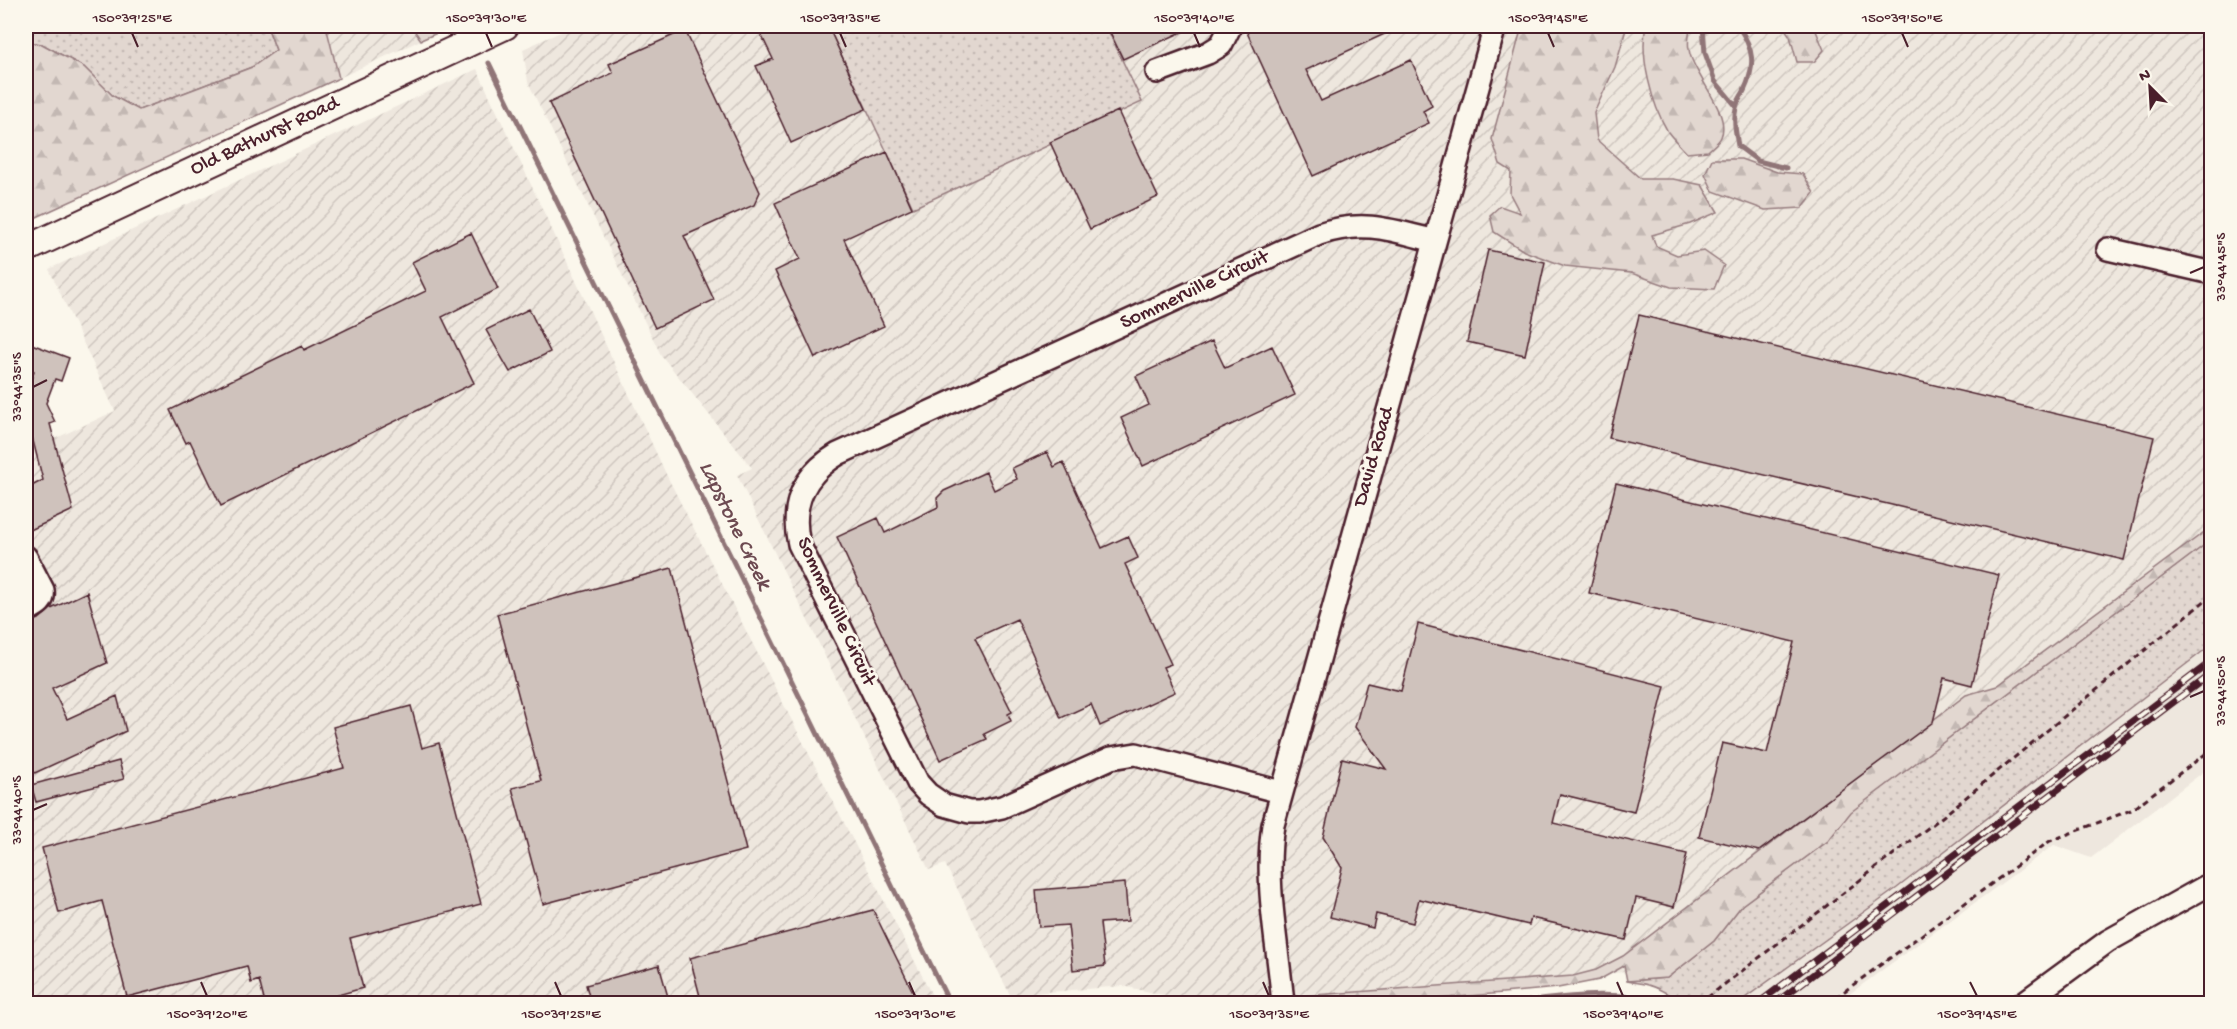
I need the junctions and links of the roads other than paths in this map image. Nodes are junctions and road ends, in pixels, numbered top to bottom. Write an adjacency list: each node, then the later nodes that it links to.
1 (505, 26): 6 (main road, Old Bathurst Road)
2 (1227, 26): 4 (street)
3 (1495, 26): 5 (street, David Road)
4 (1157, 72)
5 (1435, 241): 11 (street, David Road); 11 (street, Sommerville Circuit)
6 (26, 249)
7 (2108, 249): 8 (street)
8 (2211, 273)
9 (26, 557): 10 (street)
10 (26, 611)
11 (1281, 792): 13 (street, David Road)
12 (2211, 883): 14 (street)
13 (1282, 997)
14 (2022, 1004)

